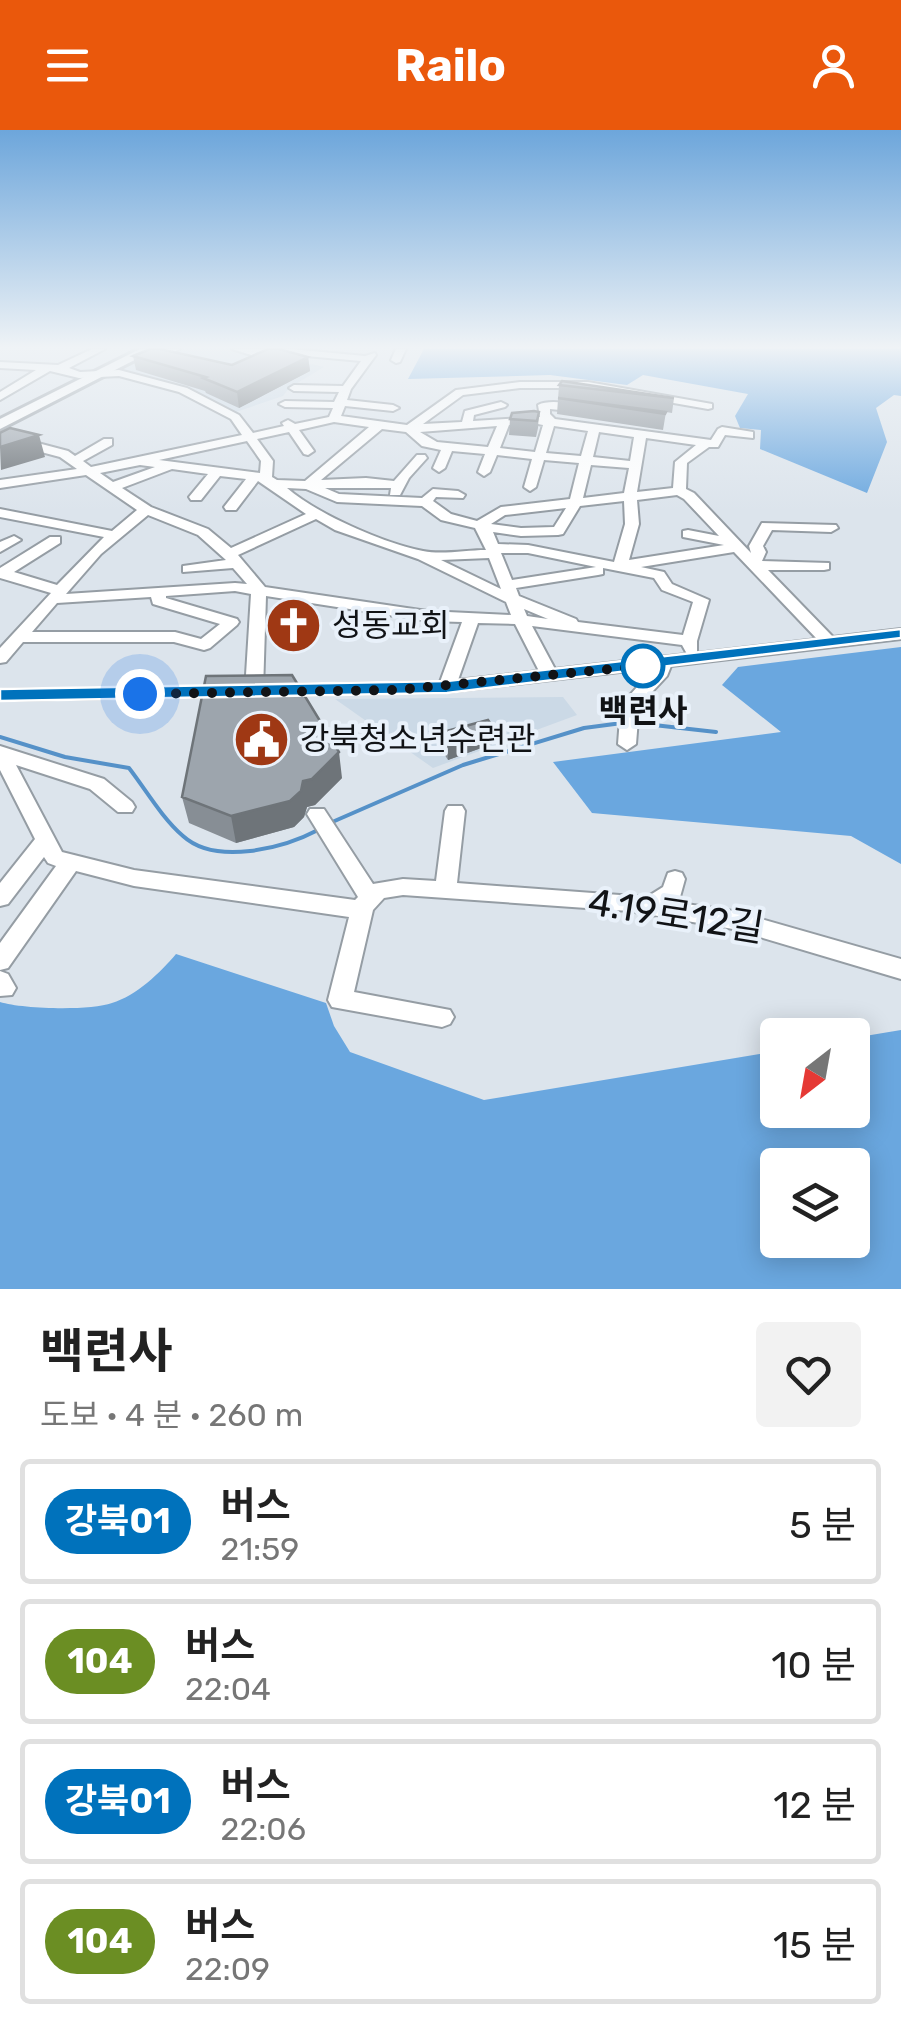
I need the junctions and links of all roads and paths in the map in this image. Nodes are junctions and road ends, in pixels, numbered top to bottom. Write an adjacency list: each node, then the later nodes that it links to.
1 (43, 403): 14 (main road)
2 (208, 403): 23 (street)
3 (340, 403): 9 (street)
4 (445, 403): 19 (street)
5 (691, 403): 7 (street)
6 (501, 405): 13 (street)
7 (708, 406)
8 (393, 408): 9 (street)
9 (337, 409): 15 (street); 18 (street); 18 (street); 24 (street)
10 (590, 410): 12 (street)
11 (506, 421): 12 (street); 13 (street); 31 (street)
12 (550, 421): 16 (street); 33 (street)
13 (467, 424): 19 (street)
14 (0, 425)
15 (379, 425): 19 (street); 46 (street)
16 (595, 426): 20 (street); 35 (street)
17 (194, 428): 28 (street)
18 (292, 428): 23 (street); 30 (street)
19 (409, 429): 29 (street)
20 (640, 433): 27 (street); 38 (street)
21 (749, 435): 27 (street)
22 (0, 436): 25 (street)
23 (250, 436): 28 (street); 45 (street)
24 (345, 436)
25 (24, 442): 32 (street); 36 (street)
26 (108, 442): 36 (street)
27 (707, 443): 50 (street)
28 (202, 446): 37 (street)
29 (448, 447): 31 (street); 40 (street)
30 (308, 450)
31 (494, 452): 33 (street); 43 (street)
32 (0, 455)
33 (538, 456): 35 (street); 49 (street)
34 (421, 458): 47 (street)
35 (588, 460): 38 (street); 56 (street)
36 (74, 461): 41 (street)
37 (138, 461): 39 (street); 41 (street)
38 (635, 465): 53 (street)
39 (168, 466): 42 (street); 48 (street)
40 (439, 468)
41 (88, 470): 44 (street); 48 (street)
42 (218, 471): 45 (street); 52 (street)
43 (484, 472)
44 (1, 477)
45 (265, 480): 46 (street); 57 (street); 60 (street)
46 (308, 485): 47 (street); 54 (street)
47 (400, 485): 54 (street)
48 (111, 487): 58 (street)
49 (530, 487)
50 (680, 491): 53 (street); 66 (street)
51 (458, 496): 55 (street)
52 (196, 497)
53 (630, 497): 56 (street); 73 (street)
54 (389, 501): 55 (street)
55 (425, 502): 61 (street)
56 (575, 504): 61 (street); 61 (street)
57 (230, 507)
58 (146, 510): 64 (street); 70 (street)
59 (0, 513): 64 (street)
60 (314, 514): 69 (street); 70 (street)
61 (479, 524): 68 (street)
62 (831, 528): 67 (street)
63 (688, 534): 66 (street)
64 (114, 535): 79 (street)
65 (55, 540): 75 (street)
66 (734, 544): 67 (street); 71 (street); 73 (street)
67 (756, 546): 71 (street)
68 (493, 551): 69 (street); 73 (street); 77 (street)
69 (423, 556): 77 (street)
70 (232, 559): 74 (street); 76 (street)
71 (753, 564): 72 (street); 86 (street)
72 (824, 566)
73 (620, 567): 77 (street); 85 (street)
74 (188, 569)
75 (0, 573): 79 (street)
76 (259, 589): 78 (street); 80 (street); 92 (street)
77 (509, 591): 81 (street); 82 (street)
78 (159, 592): 79 (street); 84 (street)
79 (55, 594): 84 (street)
80 (471, 619): 81 (street); 91 (street)
81 (521, 620): 82 (street); 90 (street)
82 (574, 626): 85 (street)
83 (901, 634): 86 (street)
84 (19, 637): 87 (street)
85 (689, 640): 88 (street)
86 (830, 643): 88 (street)
87 (0, 658)
88 (694, 660): 89 (street)
89 (663, 664): 90 (street); 94 (street)
90 (550, 676): 91 (street)
91 (447, 687): 92 (street)
92 (254, 691): 93 (street)
93 (0, 695)
94 (627, 744)
95 (2, 762): 96 (street, 4.19로12길); 99 (street, 4.19로12길)
96 (126, 807)
97 (455, 811): 102 (street)
98 (317, 814): 104 (street)
99 (44, 842): 100 (street, 4.19로12길); 103 (street)
100 (70, 863): 104 (street, 4.19로12길); 106 (street)
101 (675, 879): 105 (street)
102 (446, 890): 104 (street, 4.19로12길); 105 (street, 4.19로12길)
103 (0, 898)
104 (366, 904): 108 (street)
105 (651, 906): 107 (street, 4.19로12길)
106 (0, 961)
107 (901, 968)
108 (442, 1017)

